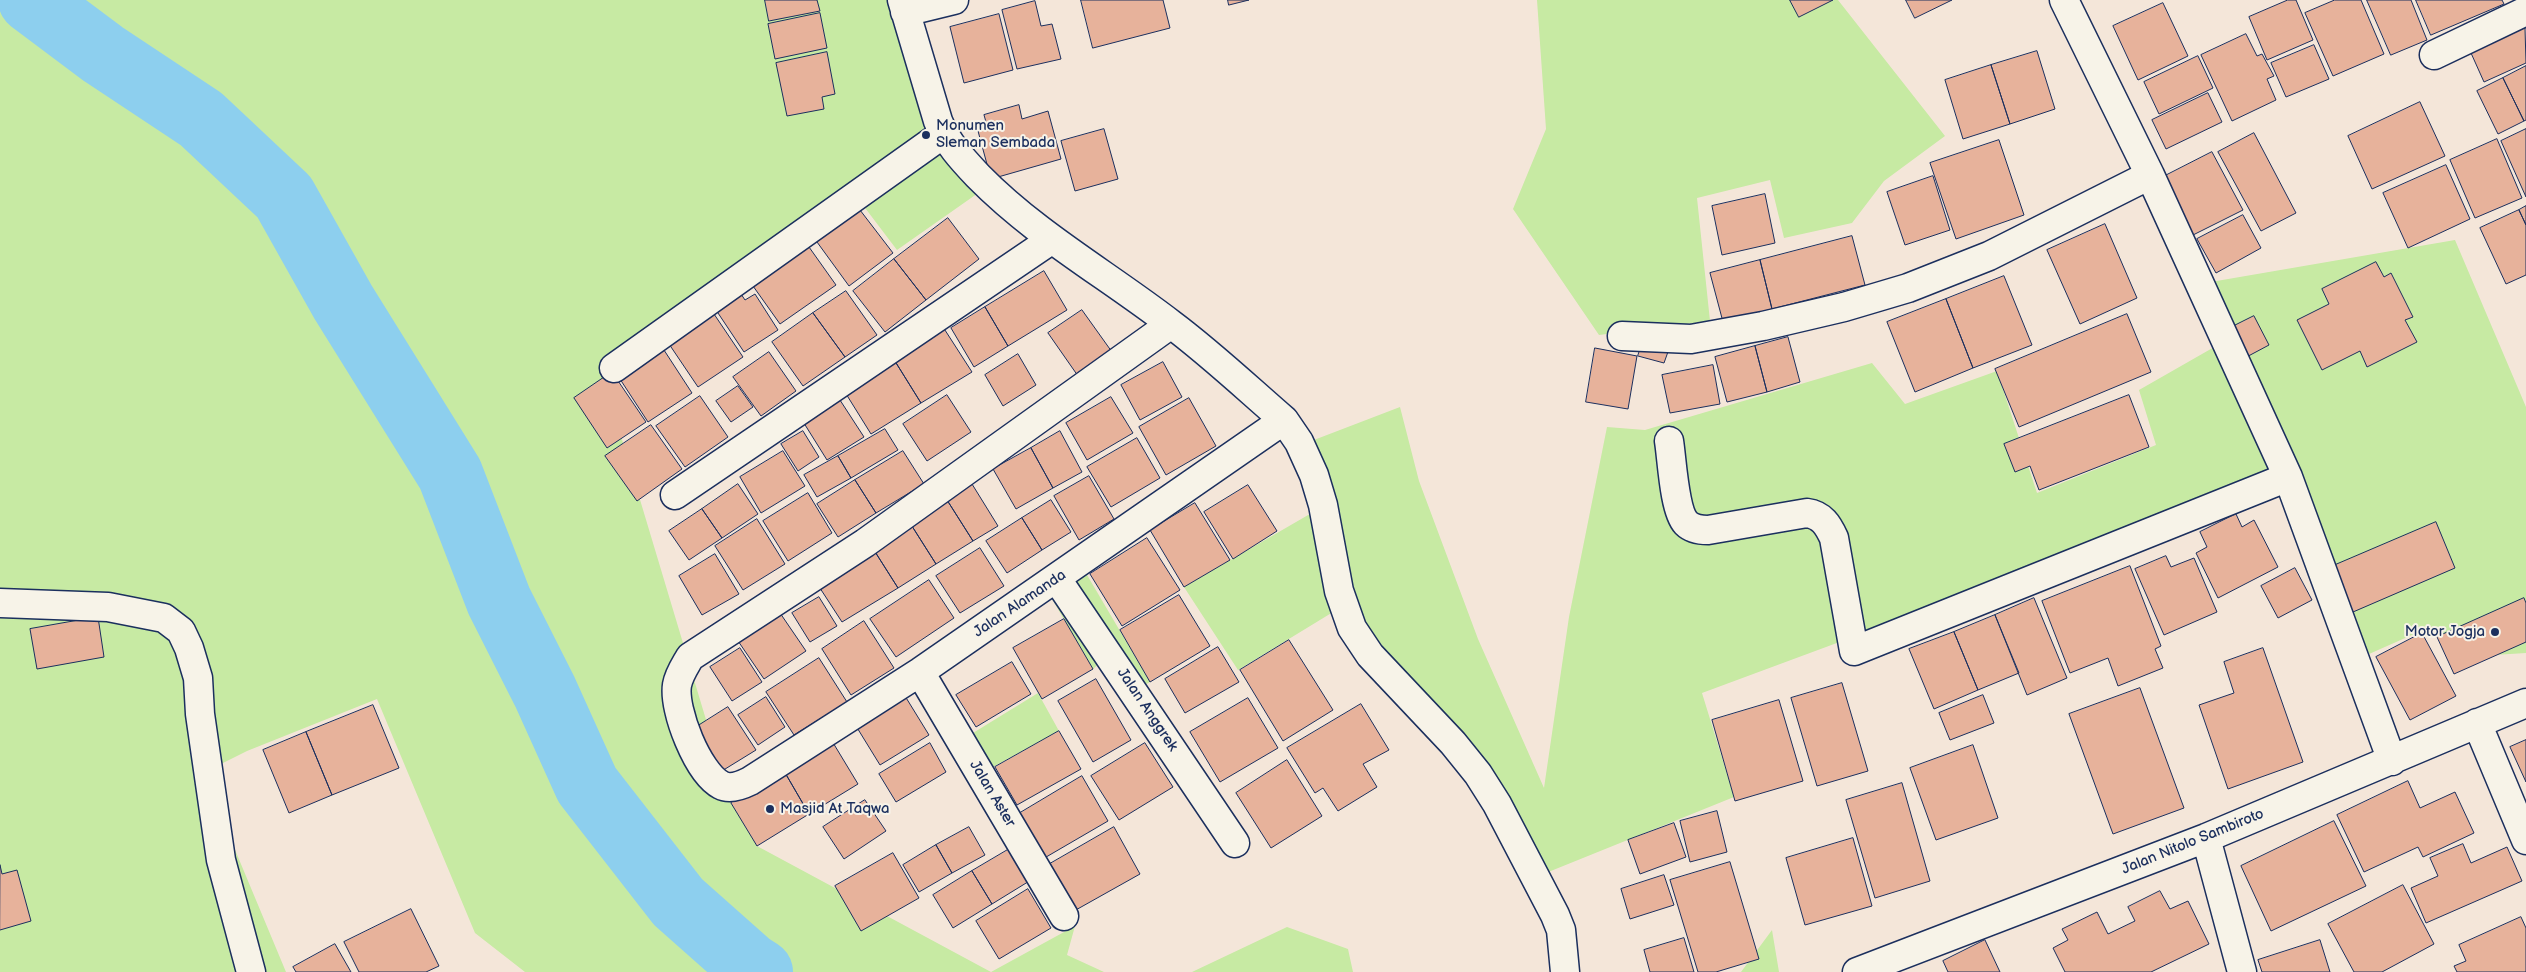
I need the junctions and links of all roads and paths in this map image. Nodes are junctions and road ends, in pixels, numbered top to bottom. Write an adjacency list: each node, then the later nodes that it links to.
1 (954, 0): 3 (street)
2 (2064, 0): 7 (street)
3 (904, 6): 6 (street)
4 (2526, 11): 5 (street)
5 (2434, 55)
6 (943, 134): 8 (street); 11 (street)
7 (2150, 175): 10 (street); 14 (street)
8 (1051, 240): 9 (street); 15 (street)
9 (1172, 324): 12 (street); 18 (street, Jalan Alamanda)
10 (1622, 336)
11 (614, 368)
12 (1284, 420): 16 (street, Jalan Alamanda); 27 (street)
13 (1669, 441): 14 (street)
14 (2288, 477): 21 (street)
15 (675, 495)
16 (1057, 578): 18 (street, Jalan Alamanda); 24 (street, Jalan Anggrek)
17 (0, 603): 26 (street)
18 (920, 672): 25 (street, Jalan Aster)
19 (2526, 703): 20 (street, Jalan Nitolo Sambiroto)
20 (2477, 723): 21 (street, Jalan Nitolo Sambiroto); 23 (street)
21 (2392, 761): 22 (street, Jalan Nitolo Sambiroto)
22 (2206, 838): 28 (street, Jalan Nitolo Sambiroto); 29 (street)
23 (2526, 840)
24 (1235, 843)
25 (1064, 916)
26 (251, 972)
27 (1565, 972)
28 (1857, 972)
29 (2242, 972)

